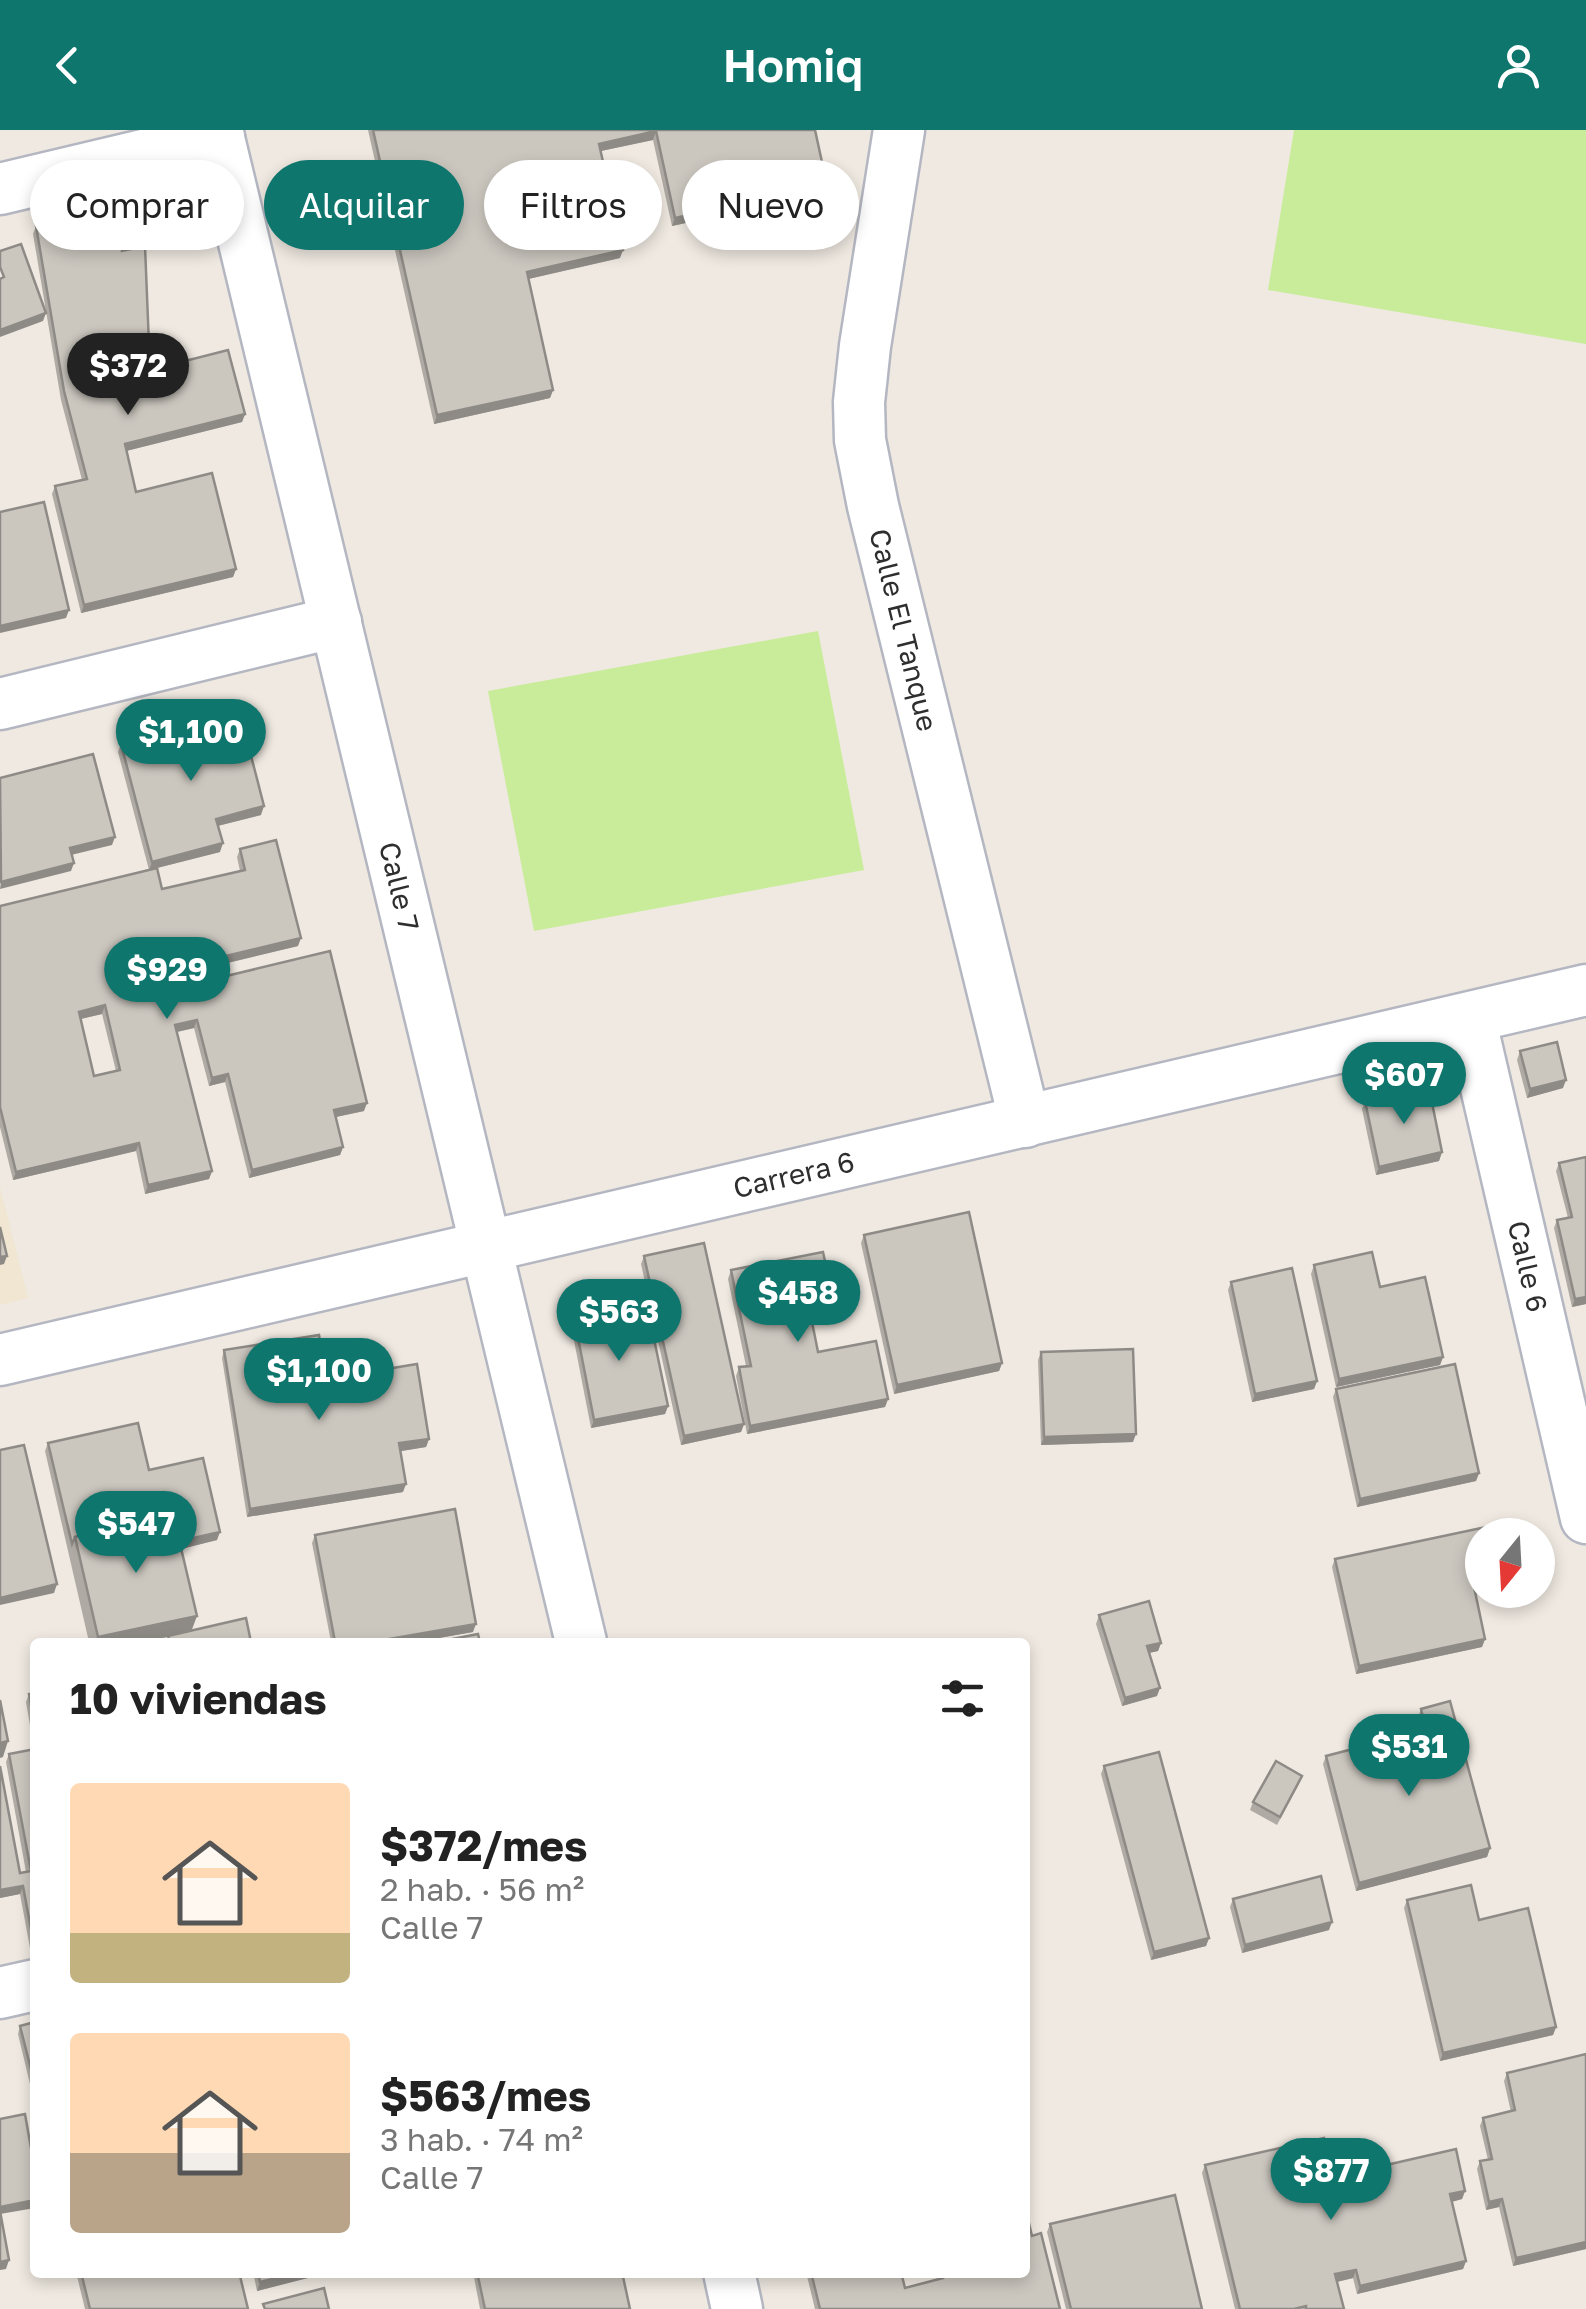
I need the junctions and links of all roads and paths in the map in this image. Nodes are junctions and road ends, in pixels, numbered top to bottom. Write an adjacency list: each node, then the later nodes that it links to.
1 (899, 130): 8 (street, Calle El Tanque)
2 (218, 133): 3 (street); 4 (street, Calle 7)
3 (0, 189)
4 (336, 622): 5 (street); 9 (street, Calle 7)
5 (0, 704)
6 (1586, 990): 7 (street, Carrera 6)
7 (1470, 1018): 8 (street, Carrera 6); 11 (street, Calle 6)
8 (1025, 1122): 9 (street, Carrera 6)
9 (486, 1248): 10 (street, Carrera 6); 12 (street, Calle 7)
10 (0, 1360)
11 (1586, 1518)
12 (579, 1638)
13 (30, 1986): 14 (street)
14 (0, 1994)
15 (729, 2278): 16 (street)
16 (737, 2309)

